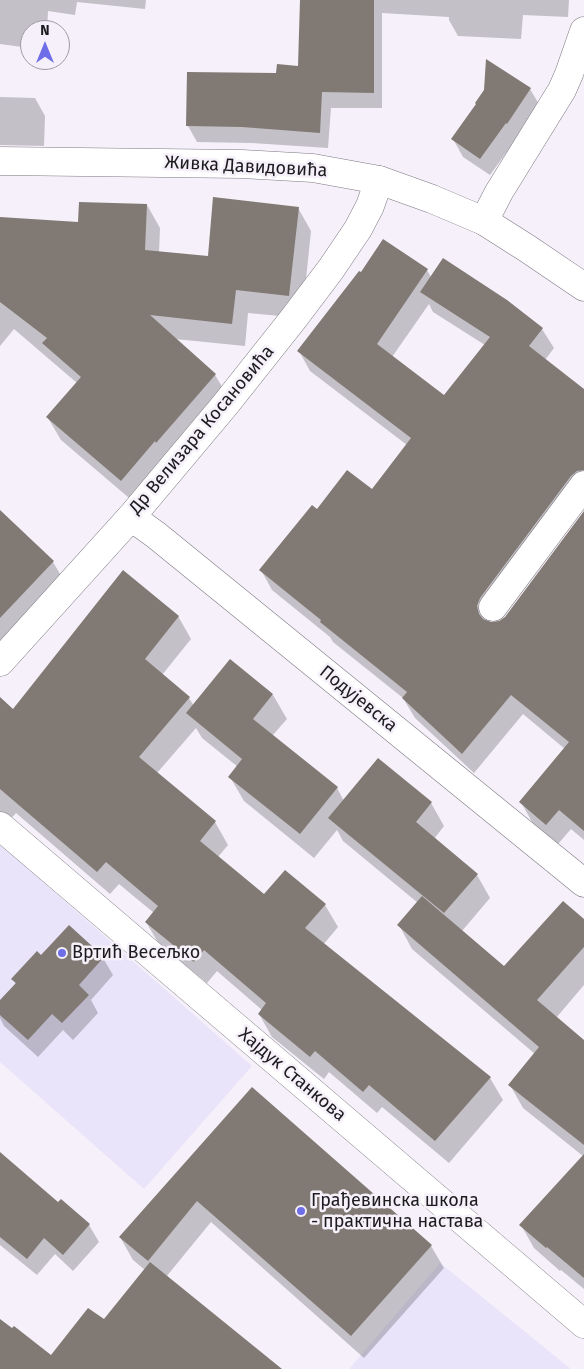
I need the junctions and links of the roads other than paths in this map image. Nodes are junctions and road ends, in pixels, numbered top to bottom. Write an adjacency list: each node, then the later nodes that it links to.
1 (584, 31): 4 (street)
2 (0, 161): 3 (street, Живка Давидовића)
3 (379, 180): 4 (street, Живка Давидовића); 7 (street, Др Велизара Косановића)
4 (484, 221): 5 (street, Живка Давидовића)
5 (584, 287)
6 (583, 487): 8 (street)
7 (131, 516): 9 (street, Др Велизара Косановића); 11 (street, Подујевска)
8 (494, 607)
9 (0, 662)
10 (0, 826): 12 (street, Хајдук Станкова)
11 (584, 883)
12 (584, 1324)

